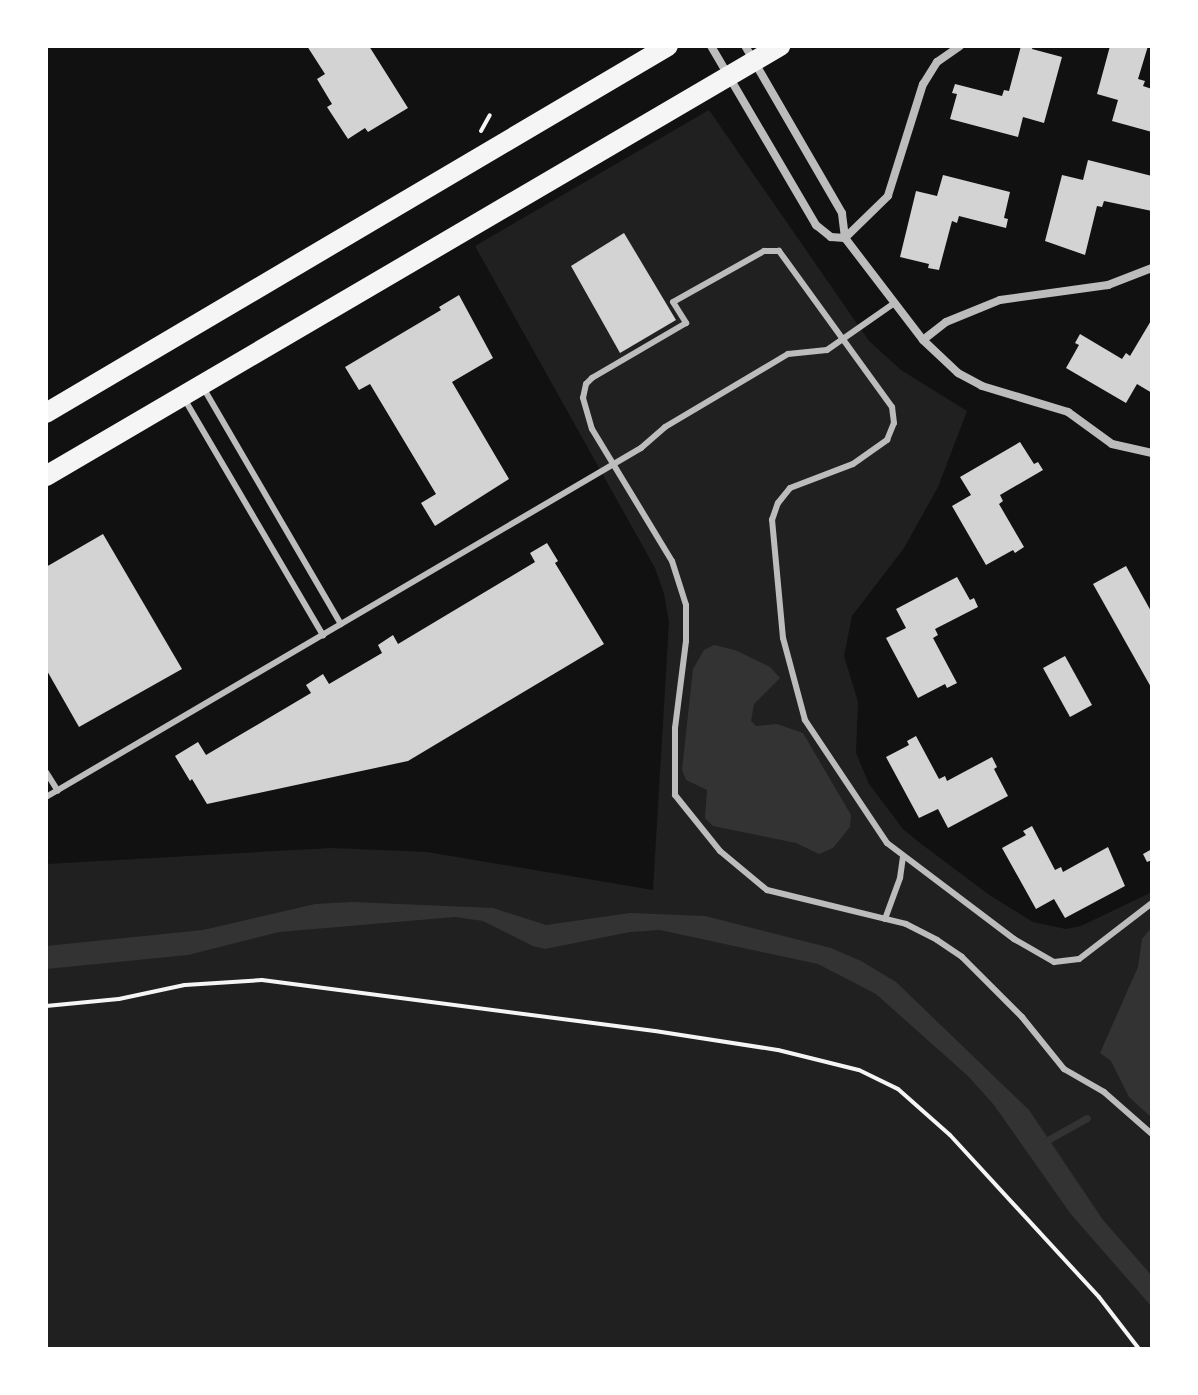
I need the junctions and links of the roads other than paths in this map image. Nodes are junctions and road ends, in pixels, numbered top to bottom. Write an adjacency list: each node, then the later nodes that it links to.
1 (668, 46): 14 (main road)
2 (711, 46): 6 (street)
3 (780, 46): 5 (main road)
4 (960, 46): 7 (street)
5 (749, 53): 6 (main road); 7 (street)
6 (727, 74): 7 (street); 12 (main road)
7 (845, 238): 9 (street)
8 (1152, 268): 10 (street)
9 (893, 304): 10 (street); 11 (lane)
10 (923, 340): 15 (street)
11 (843, 341): 16 (lane); 16 (lane); 23 (lane)
12 (202, 386): 13 (main road); 18 (lane)
13 (183, 397): 17 (main road); 19 (lane)
14 (46, 413)
15 (1152, 453)
16 (613, 465): 18 (lane); 25 (lane)
17 (46, 476)
18 (341, 624): 19 (lane)
19 (323, 635): 21 (lane)
20 (46, 772): 21 (lane)
21 (58, 791): 22 (lane)
22 (46, 797)
23 (903, 856): 24 (lane); 25 (lane)
24 (1152, 903)
25 (885, 919): 26 (lane)
26 (1152, 1134)

